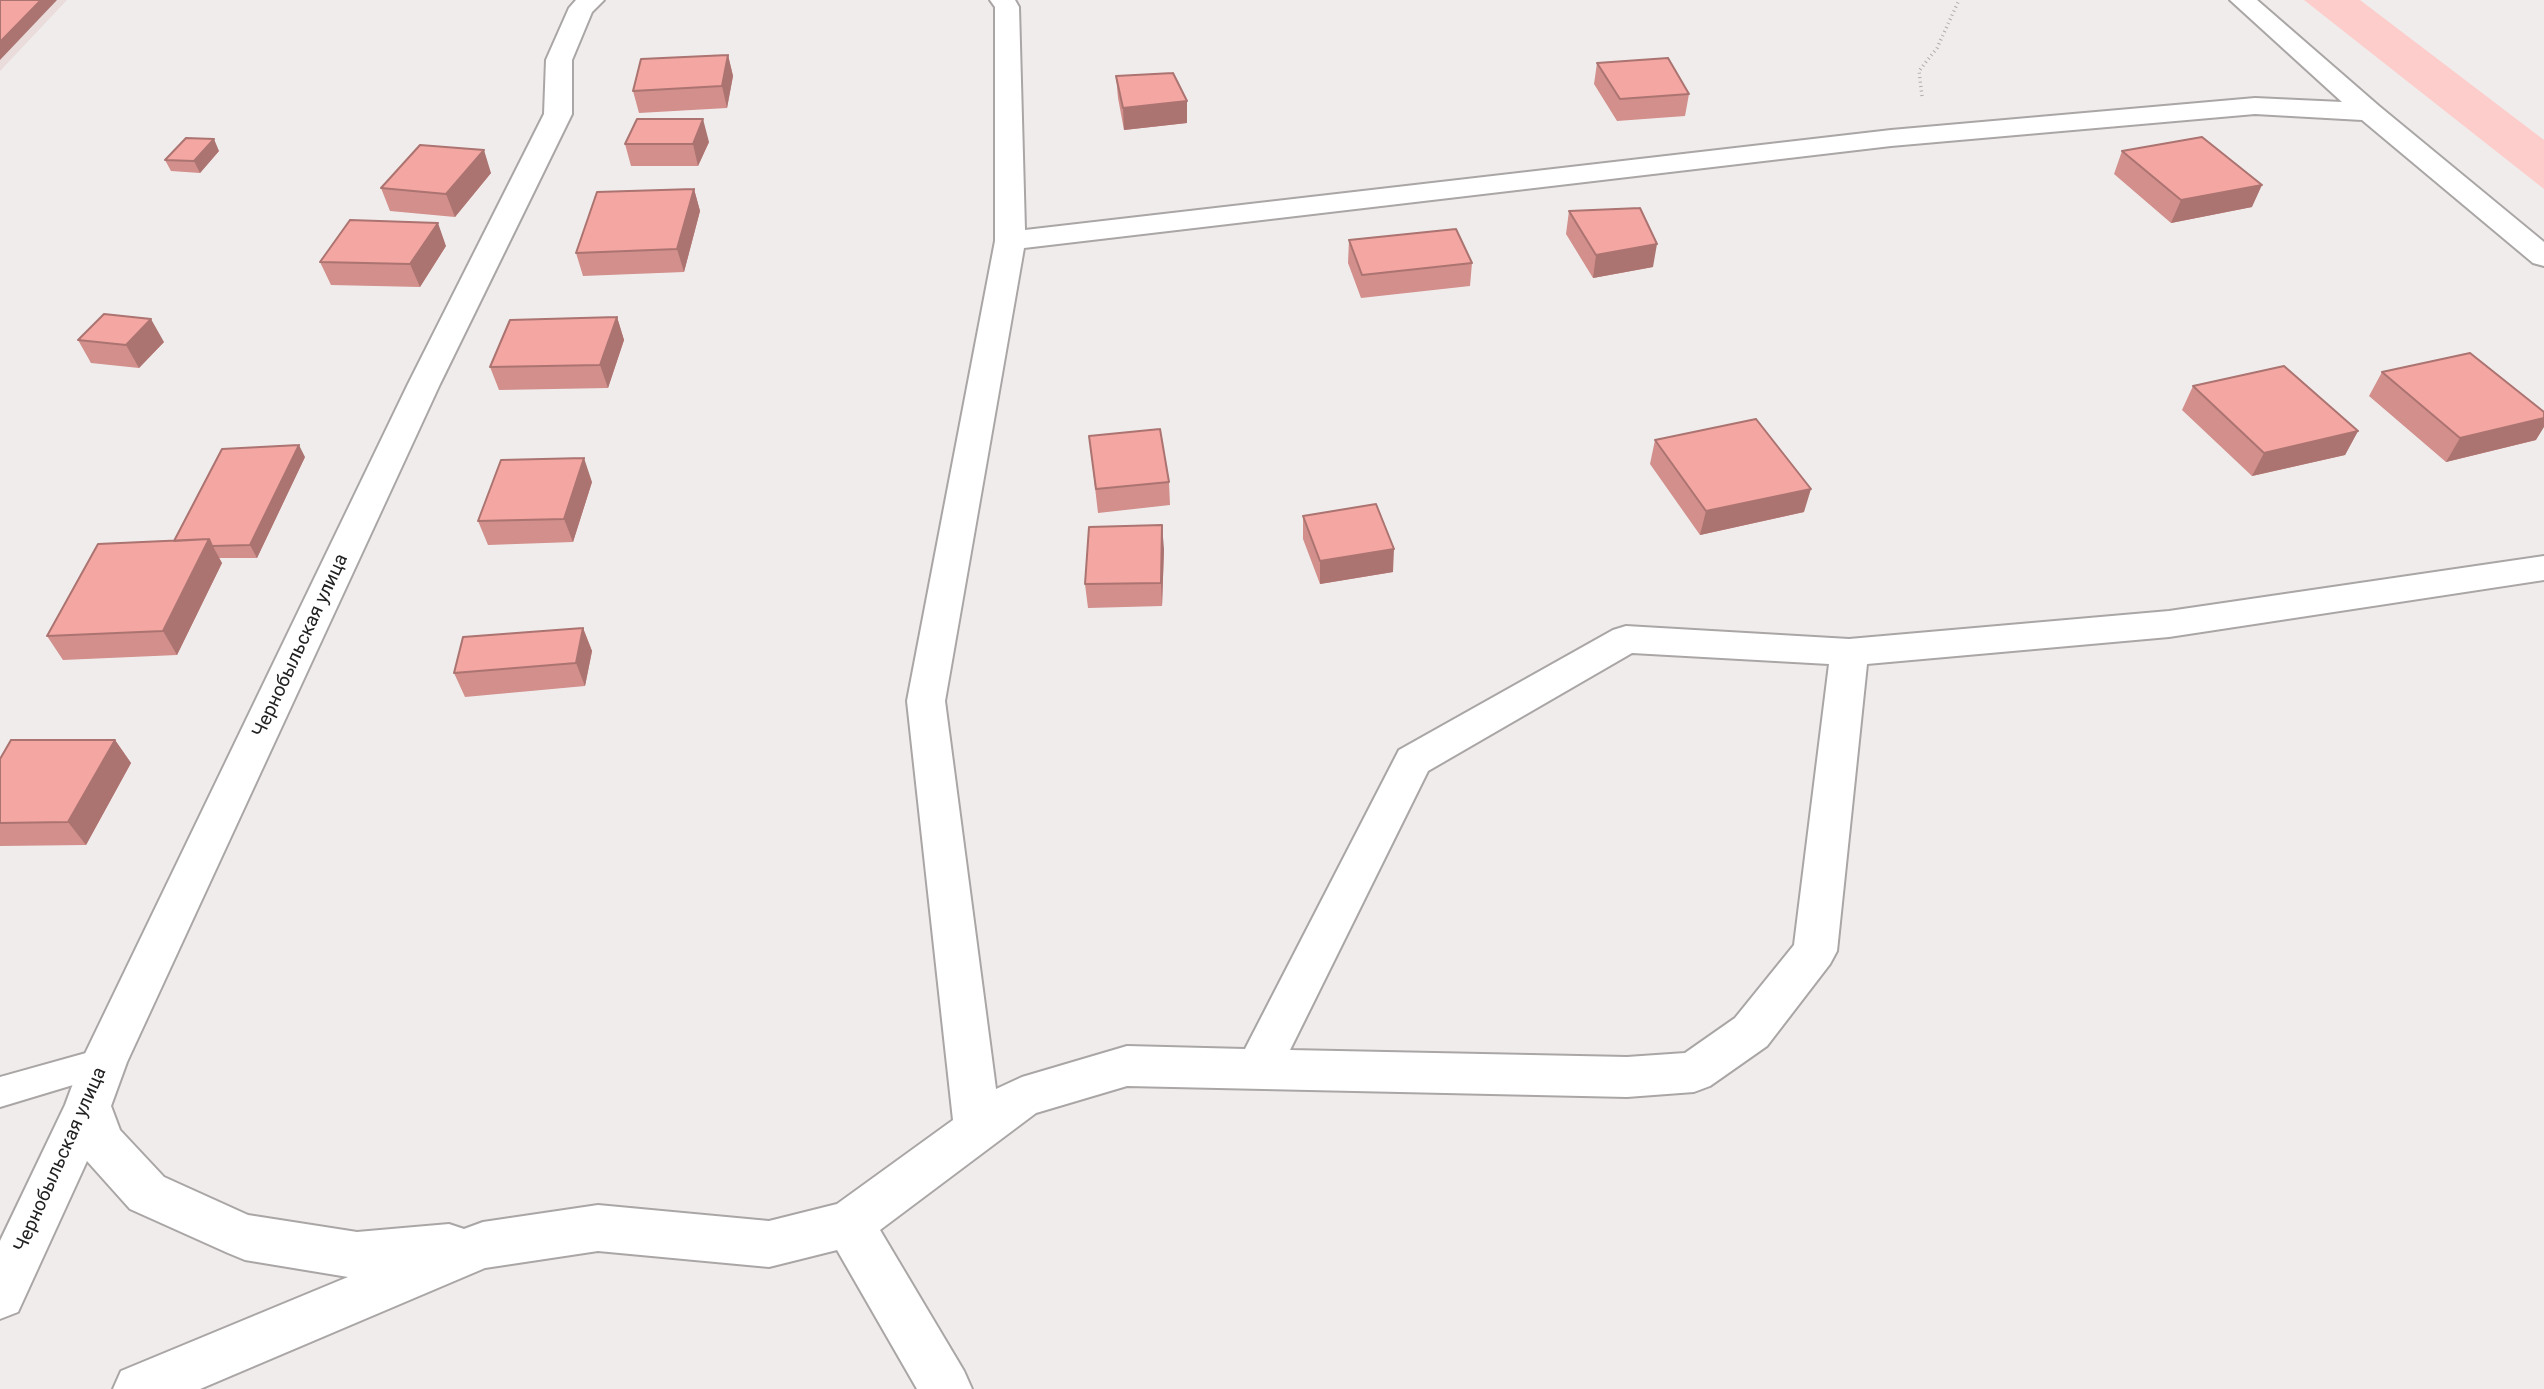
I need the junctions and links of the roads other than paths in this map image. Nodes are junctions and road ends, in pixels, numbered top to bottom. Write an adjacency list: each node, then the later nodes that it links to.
1 (592, 0): 9 (street, Чернобыльская улица)
2 (1002, 0): 5 (street)
3 (2242, 0): 4 (street)
4 (2369, 112): 5 (street); 6 (street)
5 (1010, 241): 13 (street)
6 (2544, 257)
7 (2544, 568): 8 (street)
8 (1849, 652): 10 (street); 10 (street)
9 (104, 1062): 11 (lane); 12 (street, Чернобыльская улица)
10 (1258, 1068): 13 (street)
11 (0, 1092)
12 (88, 1107): 15 (street); 16 (street, Чернобыльская улица)
13 (978, 1130): 14 (street)
14 (849, 1224): 15 (street); 18 (street)
15 (483, 1245): 17 (street)
16 (0, 1295)
17 (139, 1389)
18 (946, 1389)

